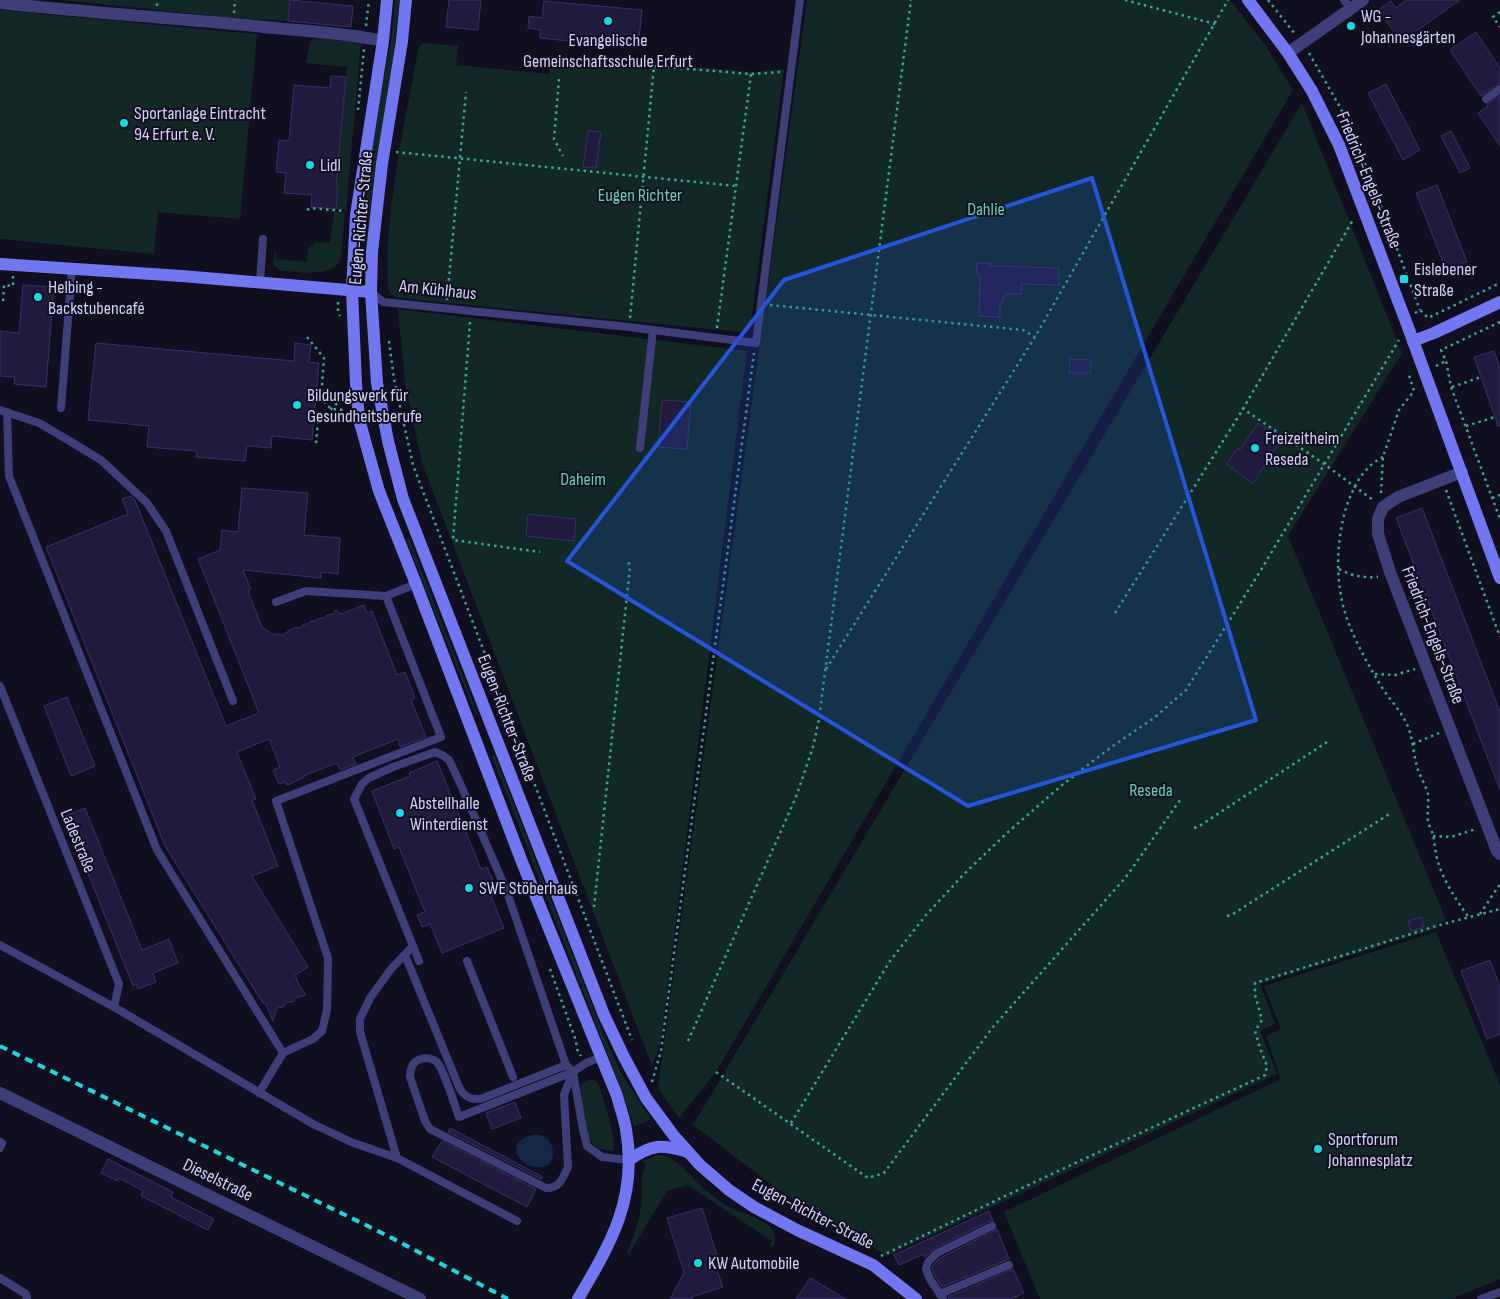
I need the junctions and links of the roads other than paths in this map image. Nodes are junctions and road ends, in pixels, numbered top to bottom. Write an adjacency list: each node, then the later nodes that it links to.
1 (387, 0): 8 (main road, Eugen-Richter-Straße)
2 (406, 0): 17 (main road, Eugen-Richter-Straße)
3 (800, 0): 19 (lane, Am Kühlhaus)
4 (1248, 0): 9 (main road, Friedrich-Engels-Straße)
5 (1364, 0): 7 (street)
6 (0, 3): 8 (street)
7 (1347, 4): 9 (street)
8 (384, 41): 16 (main road, Eugen-Richter-Straße)
9 (1288, 54): 20 (main road, Friedrich-Engels-Straße)
10 (1500, 89): 11 (lane)
11 (1486, 98)
12 (263, 239): 15 (lane)
13 (0, 264): 14 (main road, Am Kühlhaus)
14 (72, 268): 15 (main road, Am Kühlhaus); 21 (lane)
15 (260, 282): 16 (main road, Am Kühlhaus)
16 (352, 290): 17 (main road, Am Kühlhaus); 26 (main road, Eugen-Richter-Straße)
17 (371, 292): 19 (lane, Am Kühlhaus); 47 (main road, Eugen-Richter-Straße)
18 (1500, 302): 20 (main road)
19 (653, 330): 23 (lane)
20 (1413, 341): 24 (main road, Friedrich-Engels-Straße)
21 (61, 408)
22 (3, 411): 30 (lane); 38 (lane)
23 (640, 448)
24 (1462, 472): 25 (main road, Friedrich-Engels-Straße); 31 (street, Friedrich-Engels-Straße)
25 (1500, 575)
26 (416, 584): 27 (lane); 39 (main road, Eugen-Richter-Straße)
27 (386, 596): 28 (lane); 38 (lane)
28 (276, 602)
29 (0, 686): 37 (lane, Ladestraße)
30 (233, 701)
31 (1500, 854)
32 (0, 945): 37 (lane)
33 (413, 946): 34 (lane); 35 (lane); 40 (lane)
34 (405, 954): 40 (lane); 48 (lane)
35 (418, 961)
36 (467, 961): 42 (lane)
37 (114, 1007): 44 (lane)
38 (283, 1053): 44 (lane)
39 (601, 1057): 41 (lane); 49 (main road, Eugen-Richter-Straße)
40 (566, 1065): 41 (lane)
41 (573, 1072): 41 (lane); 49 (lane)
42 (512, 1077)
43 (0, 1093): 57 (street, Dieselstraße)
44 (259, 1093): 48 (lane)
45 (0, 1142): 46 (lane)
46 (0, 1148)
47 (688, 1152): 49 (main road); 59 (main road, Eugen-Richter-Straße)
48 (397, 1158): 50 (lane)
49 (629, 1160): 58 (main road, Eugen-Richter-Straße)
50 (517, 1222)
51 (992, 1226): 55 (lane)
52 (1009, 1265): 55 (lane)
53 (0, 1278): 56 (lane)
54 (1500, 1292): 60 (lane)
55 (942, 1297)
56 (27, 1299)
57 (420, 1299)
58 (578, 1299)
59 (916, 1299)
60 (1481, 1299)

